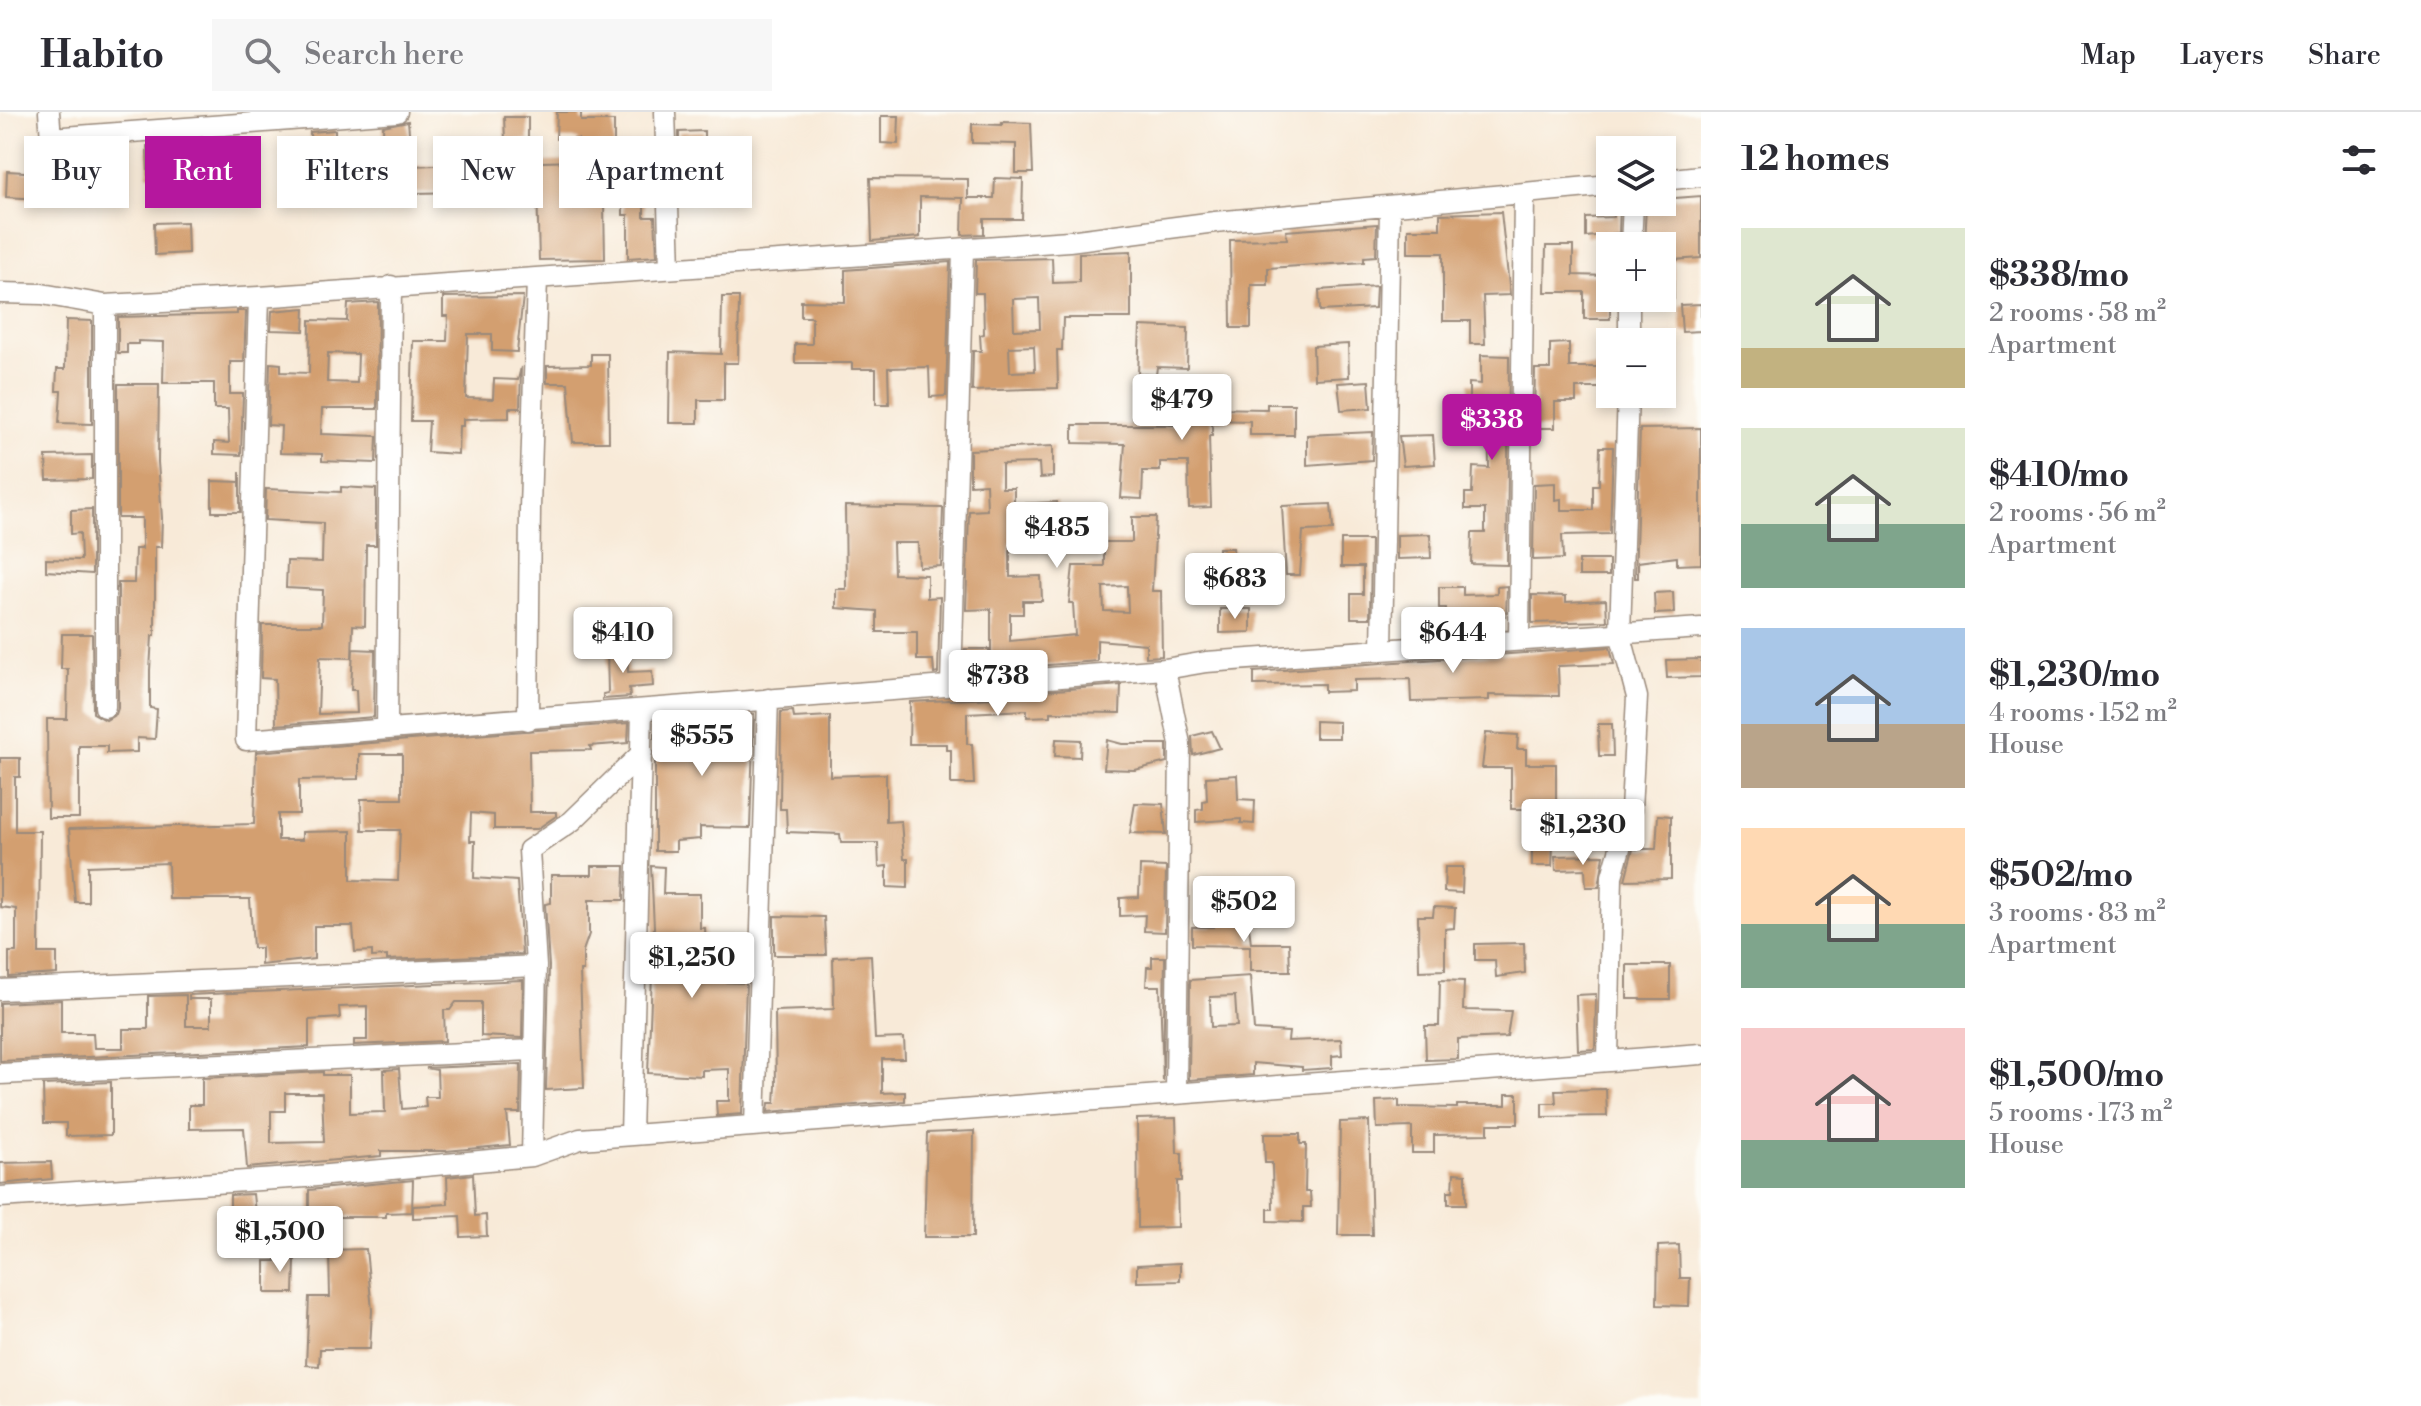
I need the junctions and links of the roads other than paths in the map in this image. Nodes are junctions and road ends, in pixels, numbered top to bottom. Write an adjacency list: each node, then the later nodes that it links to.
1 (49, 112): 2 (street)
2 (397, 112)
3 (665, 112): 10 (street)
4 (1701, 176): 5 (street)
5 (1676, 179)
6 (1596, 186): 7 (street)
7 (1524, 194): 8 (street); 19 (street)
8 (1390, 207): 9 (street); 20 (street)
9 (963, 249): 10 (street); 22 (street)
10 (670, 268): 11 (street)
11 (537, 278): 12 (street); 26 (street)
12 (391, 286): 14 (street); 27 (street)
13 (0, 293): 15 (street)
14 (259, 297): 15 (street); 27 (street)
15 (105, 305): 24 (street)
16 (1628, 408): 18 (street)
17 (1701, 628): 18 (street)
18 (1620, 633): 19 (street); 33 (street)
19 (1519, 640): 20 (street)
20 (1382, 649): 21 (street)
21 (1165, 669): 22 (street); 35 (street)
22 (951, 685): 23 (street)
23 (768, 699): 25 (street); 36 (street)
24 (105, 707)
25 (642, 711): 26 (street); 28 (street)
26 (528, 720): 27 (street)
27 (387, 729)
28 (642, 753): 29 (street); 37 (street)
29 (536, 966): 30 (street); 31 (street)
30 (0, 990)
31 (533, 1050): 34 (street); 38 (street)
32 (1701, 1054): 33 (street)
33 (1608, 1059): 35 (street)
34 (0, 1074)
35 (1176, 1092): 36 (street)
36 (755, 1125): 37 (street)
37 (631, 1135): 38 (street)
38 (532, 1156): 39 (street)
39 (0, 1197)

